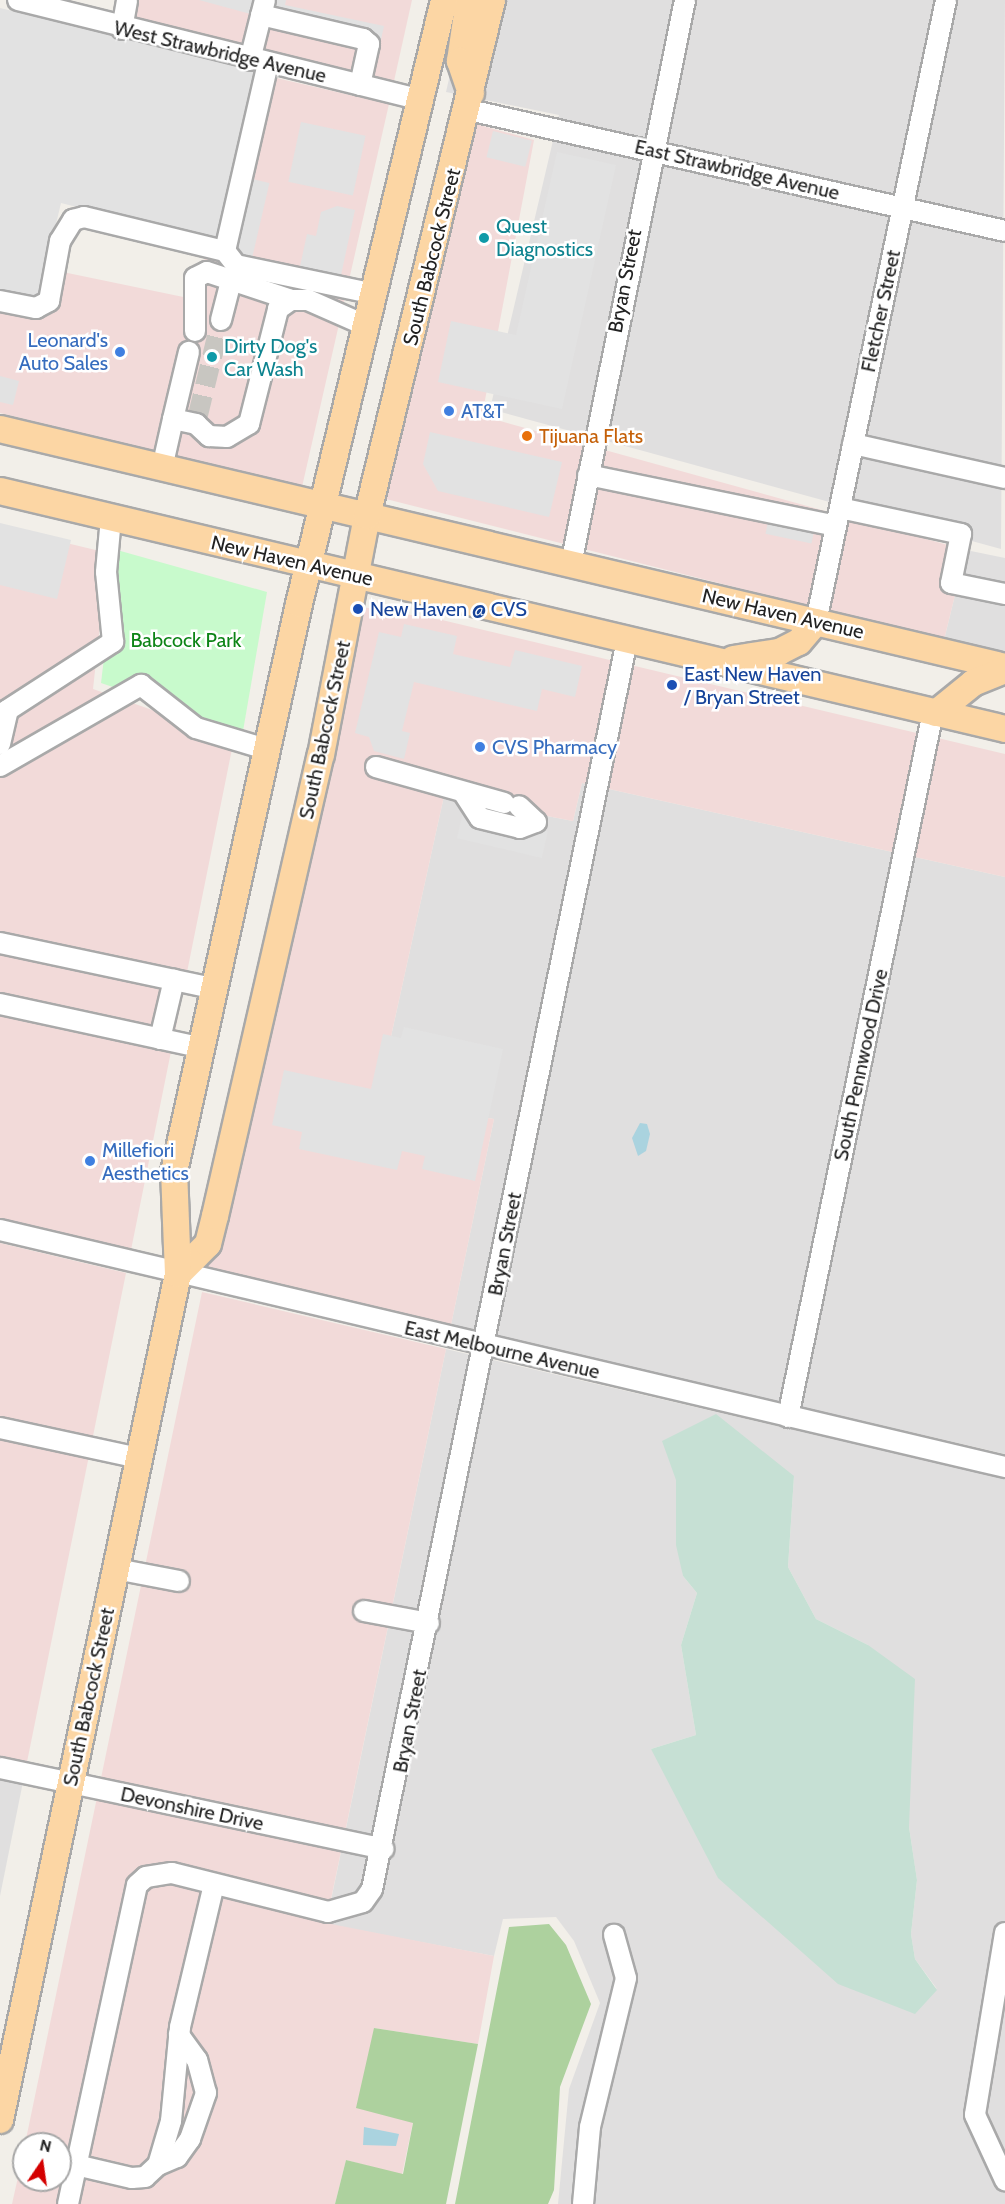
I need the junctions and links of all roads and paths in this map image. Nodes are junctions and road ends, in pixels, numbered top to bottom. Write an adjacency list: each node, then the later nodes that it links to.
1 (18, 0): 9 (street, West Strawbridge Avenue)
2 (127, 0): 9 (street)
3 (444, 0): 12 (main road, South Babcock Street)
4 (469, 0): 13 (main road)
5 (492, 0): 13 (main road, South Babcock Street)
6 (685, 0): 14 (street, Bryan Street)
7 (946, 0): 15 (street, Fletcher Street)
8 (263, 8): 10 (street); 11 (street)
9 (122, 29): 10 (street, West Strawbridge Avenue)
10 (259, 62): 11 (street, West Strawbridge Avenue); 17 (street)
11 (360, 85): 12 (street, West Strawbridge Avenue)
12 (423, 100): 19 (main road, South Babcock Street)
13 (470, 103): 14 (street, East Strawbridge Avenue); 34 (main road, South Babcock Street)
14 (651, 151): 15 (street, East Strawbridge Avenue); 30 (street, Bryan Street)
15 (902, 207): 16 (street, East Strawbridge Avenue); 28 (street, Fletcher Street)
16 (1005, 231)
17 (225, 251): 19 (street); 21 (street)
18 (231, 281): 20 (street); 22 (street); 24 (street)
19 (375, 294): 23 (main road, South Babcock Street)
20 (291, 300): 23 (street); 26 (street)
21 (0, 301)
22 (221, 320)
23 (367, 326): 33 (main road, South Babcock Street)
24 (195, 331)
25 (189, 352): 26 (street)
26 (173, 419): 29 (street)
27 (0, 429): 29 (main road, New Haven Avenue)
28 (853, 444): 31 (street); 35 (street, Fletcher Street)
29 (162, 468): 33 (main road, New Haven Avenue)
30 (588, 475): 35 (street); 37 (street, Bryan Street)
31 (1005, 478)
32 (0, 491): 36 (main road, New Haven Avenue)
33 (322, 507): 34 (main road, New Haven Avenue); 38 (main road, South Babcock Street)
34 (367, 516): 37 (main road, New Haven Avenue); 39 (main road, South Babcock Street)
35 (838, 517): 40 (street); 41 (street, Fletcher Street)
36 (111, 518): 38 (main road, New Haven Avenue); 45 (street)
37 (571, 564): 41 (main road, New Haven Avenue)
38 (308, 566): 39 (main road, New Haven Avenue); 49 (main road, South Babcock Street)
39 (357, 577): 42 (main road, New Haven Avenue); 60 (main road, South Babcock Street)
40 (1005, 594)
41 (816, 622): 43 (main road); 44 (main road, New Haven Avenue)
42 (627, 640): 43 (main road, New Haven Avenue); 61 (street, Bryan Street)
43 (715, 661): 46 (main road, New Haven Avenue)
44 (1005, 669): 46 (main road)
45 (4, 712): 48 (street)
46 (935, 713): 47 (main road, New Haven Avenue); 62 (street, South Pennwood Drive)
47 (1005, 729)
48 (0, 744)
49 (266, 748): 50 (street); 55 (main road, South Babcock Street)
50 (0, 766)
51 (376, 767): 52 (street)
52 (463, 792): 52 (street)
53 (0, 943): 54 (street)
54 (174, 980): 55 (street); 57 (street)
55 (217, 989): 58 (main road, South Babcock Street)
56 (0, 1004): 57 (street)
57 (160, 1039): 58 (street)
58 (203, 1048): 60 (main road, South Babcock Street)
59 (0, 1230): 60 (street, East Melbourne Avenue)
60 (177, 1274): 61 (street, East Melbourne Avenue); 64 (main road, South Babcock Street)
61 (485, 1345): 62 (street, East Melbourne Avenue); 69 (street, Bryan Street)
62 (788, 1417): 65 (street, East Melbourne Avenue)
63 (0, 1428): 64 (street)
64 (139, 1458): 66 (main road, South Babcock Street)
65 (1005, 1467)
66 (116, 1569): 67 (street); 71 (main road, South Babcock Street)
67 (179, 1581)
68 (364, 1611): 69 (street)
69 (429, 1623): 72 (street, Bryan Street)
70 (0, 1768): 71 (street, Devonshire Drive)
71 (71, 1783): 72 (street, Devonshire Drive); 77 (main road, South Babcock Street)
72 (384, 1849): 73 (street, Bryan Street)
73 (214, 1884): 76 (street); 78 (street, Bryan Street)
74 (1005, 1933): 80 (street)
75 (614, 1935): 82 (street)
76 (179, 2035): 79 (street); 79 (street)
77 (0, 2120)
78 (76, 2165): 79 (street); 81 (street, Bryan Street)
79 (158, 2166)
80 (1005, 2180)
81 (68, 2204)
82 (583, 2204)

